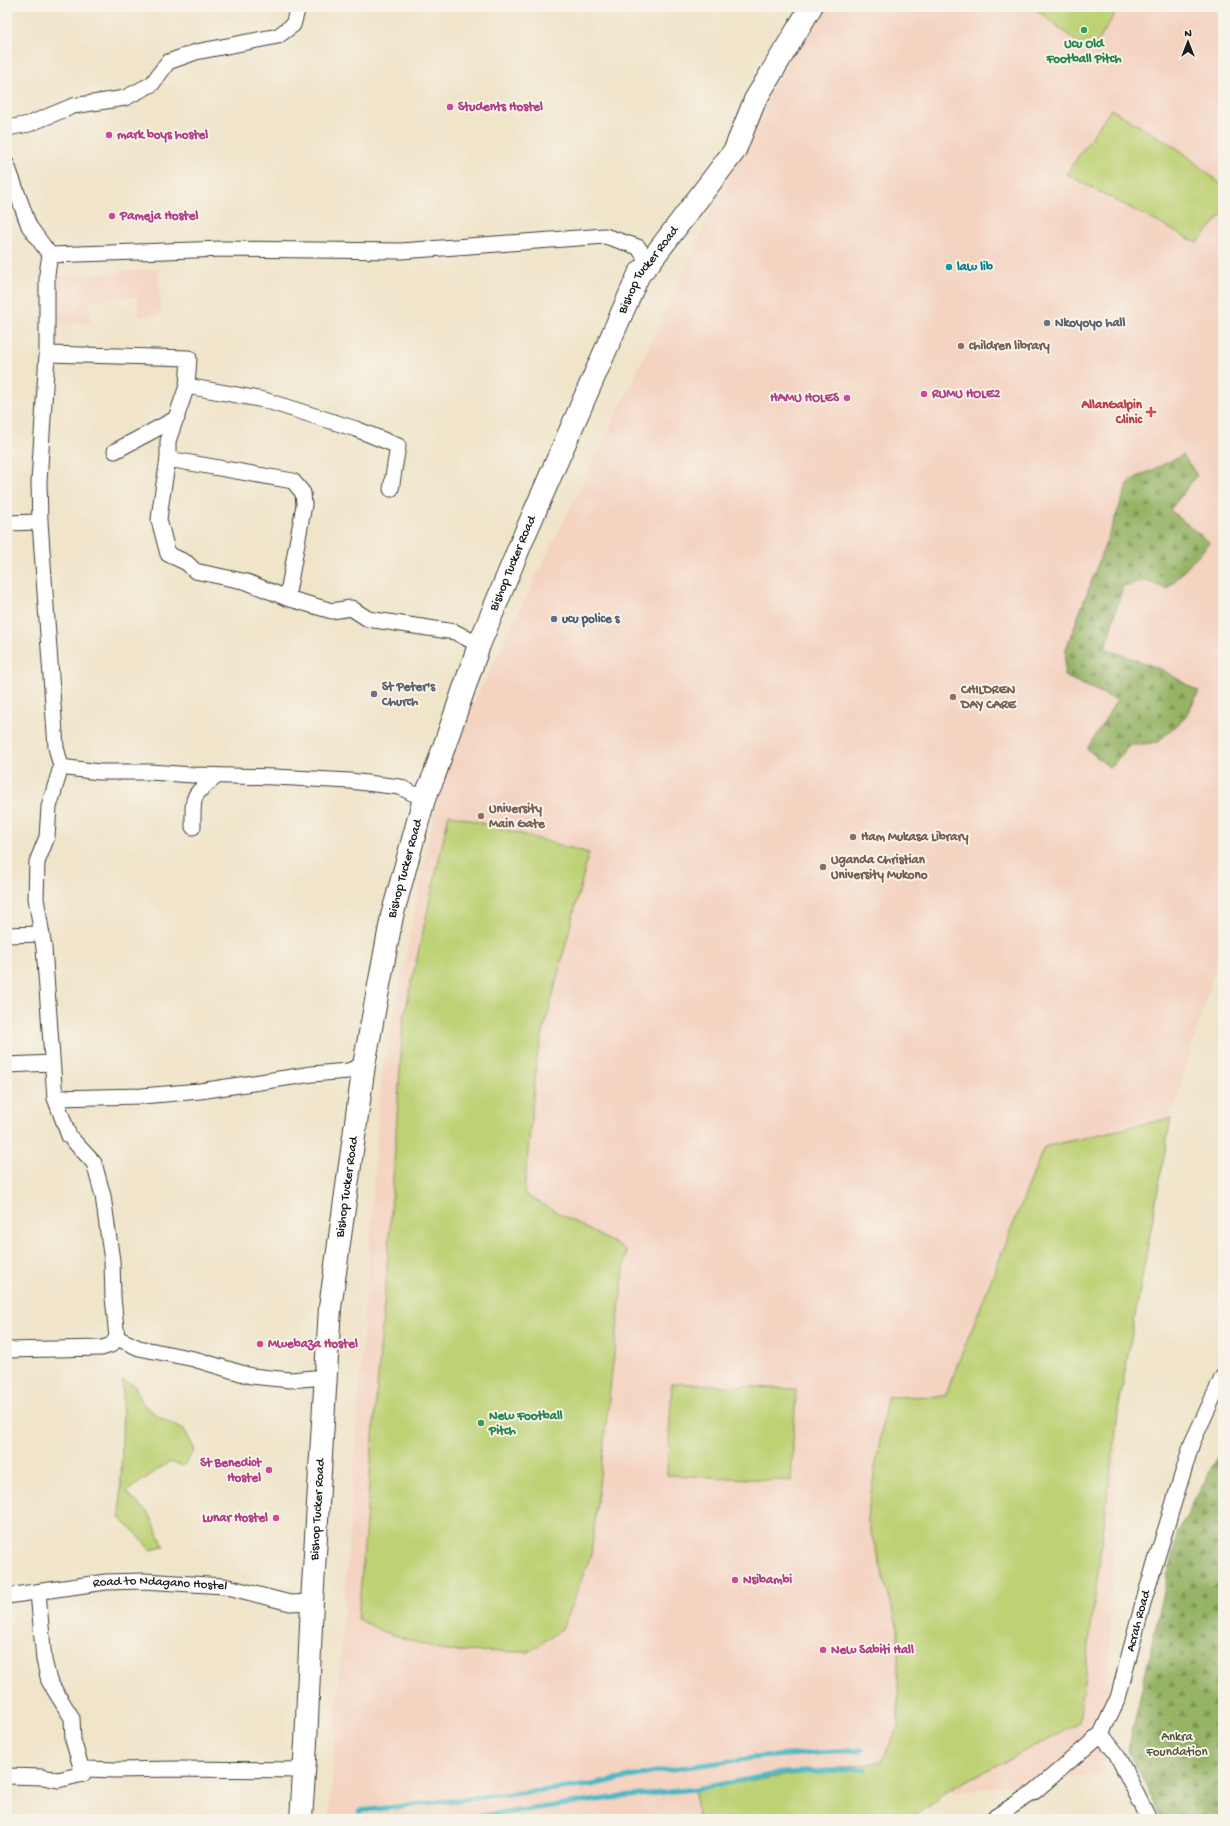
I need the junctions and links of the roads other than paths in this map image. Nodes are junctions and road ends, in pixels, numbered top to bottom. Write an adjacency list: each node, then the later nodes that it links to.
1 (298, 7): 3 (street)
2 (811, 7): 6 (main road, Bishop Tucker Road)
3 (7, 128)
4 (7, 165): 5 (street)
5 (50, 255): 6 (street); 7 (street)
6 (650, 263): 16 (main road, Bishop Tucker Road)
7 (47, 354): 8 (street); 13 (street)
8 (187, 386): 9 (street); 12 (street)
9 (177, 418): 10 (street); 11 (street)
10 (115, 451)
11 (168, 459): 15 (street); 15 (street)
12 (391, 489)
13 (40, 522): 14 (street); 17 (street)
14 (7, 523)
15 (287, 598): 16 (street)
16 (479, 645): 19 (main road, Bishop Tucker Road)
17 (61, 767): 18 (street); 21 (street)
18 (217, 776): 19 (street); 20 (street)
19 (424, 799): 25 (main road, Bishop Tucker Road)
20 (193, 827)
21 (42, 934): 22 (street); 23 (street)
22 (7, 935)
23 (52, 1063): 24 (street); 26 (street)
24 (7, 1065)
25 (364, 1065): 26 (street); 29 (main road, Bishop Tucker Road)
26 (55, 1098): 27 (street)
27 (118, 1338): 28 (street); 29 (street)
28 (7, 1350)
29 (325, 1376): 33 (main road, Bishop Tucker Road)
30 (1223, 1376): 34 (street, Acrah Road)
31 (38, 1592): 32 (street, Road to Ndagano Hostel); 33 (street, Road to Ndagano Hostel); 36 (street)
32 (7, 1596)
33 (312, 1602): 35 (main road, Bishop Tucker Road)
34 (1101, 1734): 39 (street, Acrah Road); 40 (street)
35 (305, 1770): 36 (street); 38 (main road, Bishop Tucker Road)
36 (83, 1774): 37 (street)
37 (7, 1776)
38 (301, 1819)
39 (992, 1819)
40 (1149, 1819)

